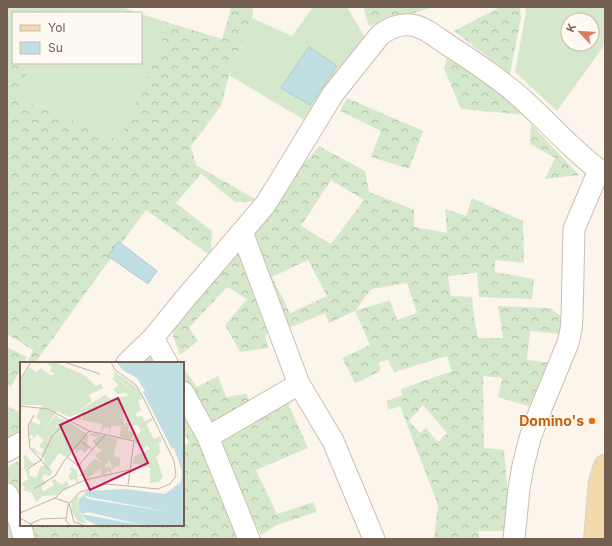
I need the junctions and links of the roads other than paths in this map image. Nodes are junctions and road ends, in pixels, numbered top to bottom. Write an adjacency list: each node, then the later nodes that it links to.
1 (602, 172): 2 (street); 18 (street)
2 (242, 232): 3 (street); 6 (street)
3 (153, 338): 4 (street); 5 (street)
4 (128, 362)
5 (166, 362)
6 (299, 384): 8 (street); 17 (street)
7 (184, 394): 8 (street)
8 (208, 438): 16 (street)
9 (20, 444): 10 (street)
10 (7, 451)
11 (605, 466): 19 (main road)
12 (7, 494): 13 (street)
13 (20, 523)
14 (21, 526): 15 (street)
15 (24, 539)
16 (249, 539)
17 (374, 539)
18 (514, 539)
19 (595, 539)

